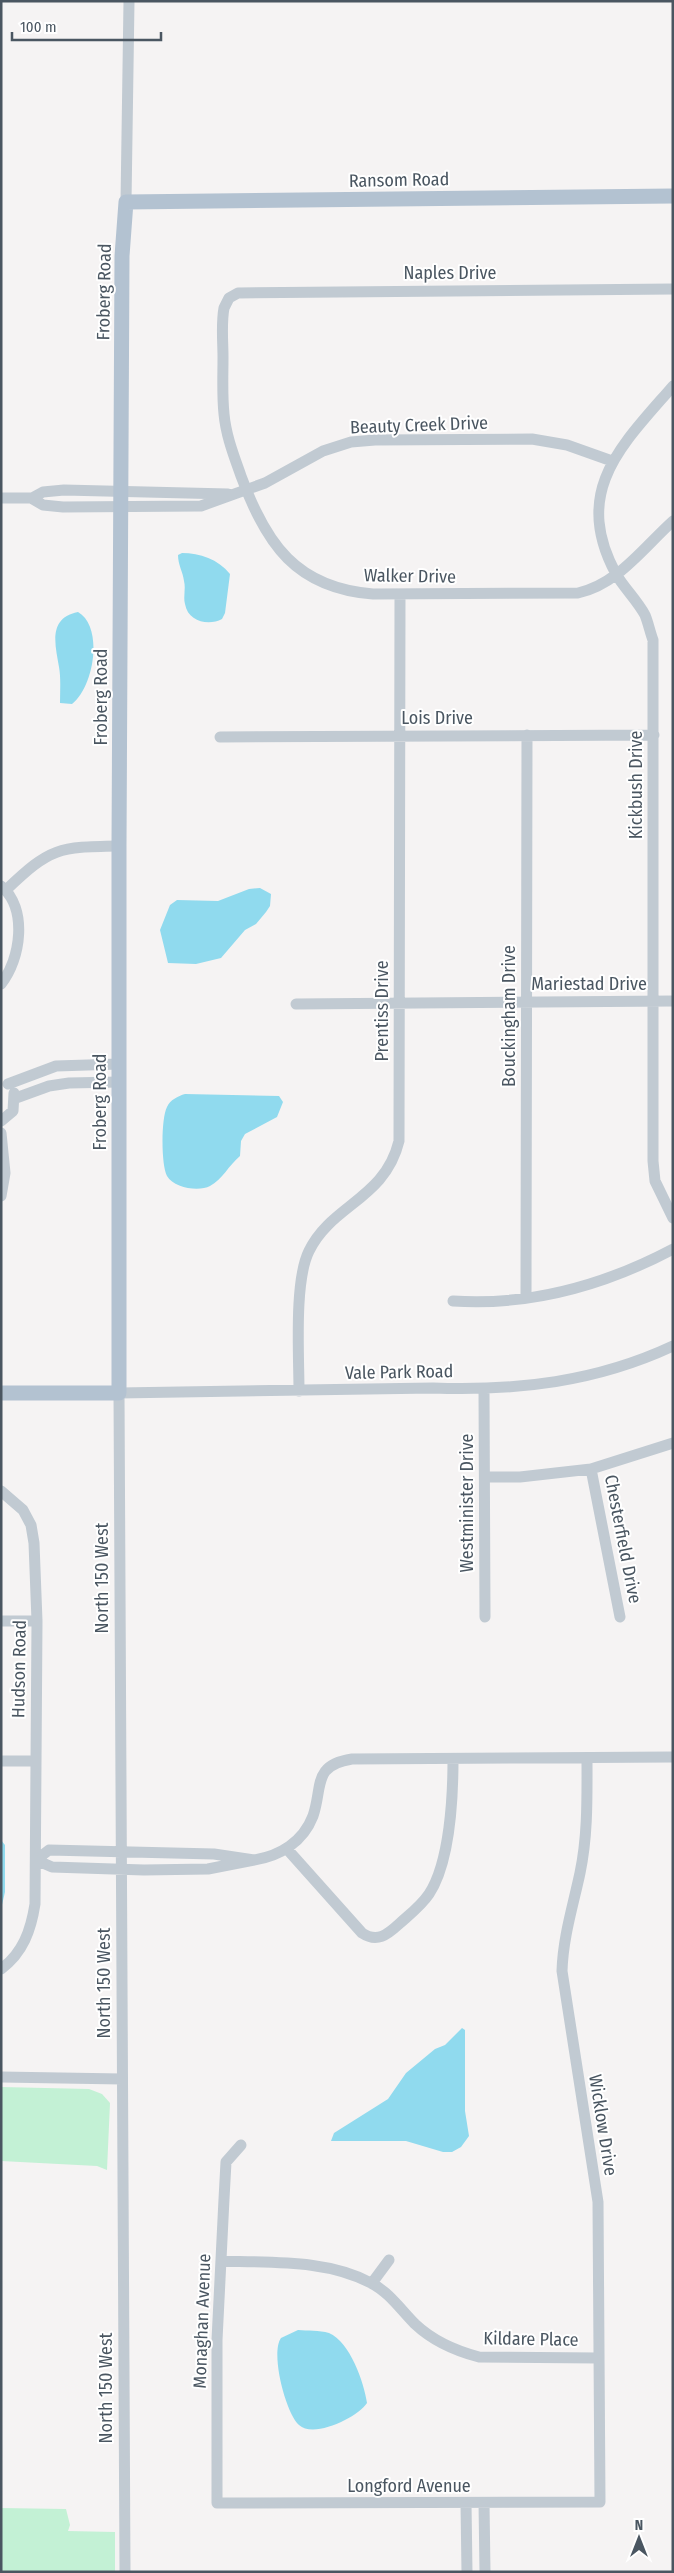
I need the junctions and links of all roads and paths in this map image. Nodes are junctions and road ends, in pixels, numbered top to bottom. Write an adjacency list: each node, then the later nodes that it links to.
1 (129, 1): 3 (street, Froberg Road)
2 (673, 196): 3 (main road, Ransom Road)
3 (126, 202): 8 (main road, Froberg Road)
4 (673, 289): 5 (street, Naples Drive)
5 (229, 298): 9 (street, Walker Drive)
6 (673, 386): 7 (street, Kickbush Drive)
7 (612, 461): 9 (street, Beauty Creek Drive); 15 (street, Kickbush Drive)
8 (121, 490): 10 (street, Beauty Creek Drive); 12 (street, Beauty Creek Drive); 13 (main road, Froberg Road)
9 (246, 490): 10 (street, Beauty Creek Drive); 16 (street, Walker Drive)
10 (234, 494): 13 (street, Beauty Creek Drive)
11 (1, 498): 12 (street)
12 (32, 498): 13 (street, Beauty Creek Drive)
13 (121, 508): 21 (main road, Froberg Road)
14 (673, 521): 15 (street, Walker Drive)
15 (617, 574): 16 (street, Walker Drive); 17 (street, Kickbush Drive)
16 (400, 595): 19 (street, Prentiss Drive)
17 (654, 734): 18 (street, Lois Drive); 24 (street, Kickbush Drive)
18 (527, 735): 19 (street, Lois Drive); 26 (street, Bouckingham Drive)
19 (400, 736): 20 (street, Lois Drive); 27 (street, Prentiss Drive)
20 (220, 738)
21 (119, 846): 22 (street); 29 (main road, Froberg Road)
22 (4, 888): 23 (street)
23 (1, 984)
24 (653, 1001): 25 (street, Mariestad Drive); 26 (street, Mariestad Drive); 36 (street, Kickbush Drive)
25 (673, 1001)
26 (526, 1002): 27 (street, Mariestad Drive); 38 (street, Bouckingham Drive)
27 (400, 1003): 28 (street, Mariestad Drive); 42 (street, Prentiss Drive)
28 (296, 1004)
29 (118, 1064): 30 (street); 31 (main road, Froberg Road)
30 (5, 1082): 32 (street)
31 (119, 1082): 32 (street); 44 (main road, Froberg Road)
32 (16, 1098): 33 (street)
33 (1, 1121)
34 (1, 1133): 35 (street)
35 (1, 1196)
36 (673, 1218)
37 (673, 1249): 38 (street)
38 (526, 1298): 39 (street)
39 (453, 1301)
40 (673, 1346): 41 (street, Vale Park Road)
41 (484, 1390): 42 (street, Vale Park Road); 47 (street, Westminister Drive)
42 (299, 1391): 44 (street, Vale Park Road)
43 (1, 1393): 44 (main road)
44 (119, 1394): 59 (street, North 150 West)
45 (673, 1443): 46 (street)
46 (591, 1469): 47 (street); 50 (street, Chesterfield Drive)
47 (486, 1477): 49 (street, Westminister Drive)
48 (1, 1491): 52 (street, Hudson Road)
49 (485, 1617)
50 (620, 1617)
51 (1, 1621): 52 (street)
52 (37, 1621): 57 (street, Hudson Road)
53 (673, 1757): 55 (street)
54 (454, 1758): 55 (street); 58 (street); 58 (street)
55 (587, 1758): 70 (street, Wicklow Drive)
56 (1, 1761): 57 (street)
57 (35, 1761): 60 (street, Hudson Road)
58 (287, 1849): 61 (street)
59 (121, 1851): 60 (street); 61 (street); 62 (street, North 150 West)
60 (36, 1860): 62 (street); 63 (street, Hudson Road)
61 (254, 1860): 62 (street)
62 (121, 1869): 65 (street, North 150 West)
63 (1, 1969)
64 (1, 2077): 65 (street)
65 (122, 2079): 75 (street, North 150 West)
66 (241, 2145): 68 (street, Monaghan Avenue)
67 (389, 2260): 69 (street)
68 (221, 2261): 69 (street, Kildare Place); 72 (street, Monaghan Avenue)
69 (372, 2283): 70 (street, Kildare Place)
70 (598, 2358): 71 (street, Wicklow Drive)
71 (600, 2502): 74 (street, Longford Avenue)
72 (217, 2503): 73 (street, Longford Avenue)
73 (466, 2503): 74 (street, Longford Avenue); 76 (street)
74 (484, 2503): 77 (street)
75 (125, 2572)
76 (467, 2572)
77 (485, 2572)

